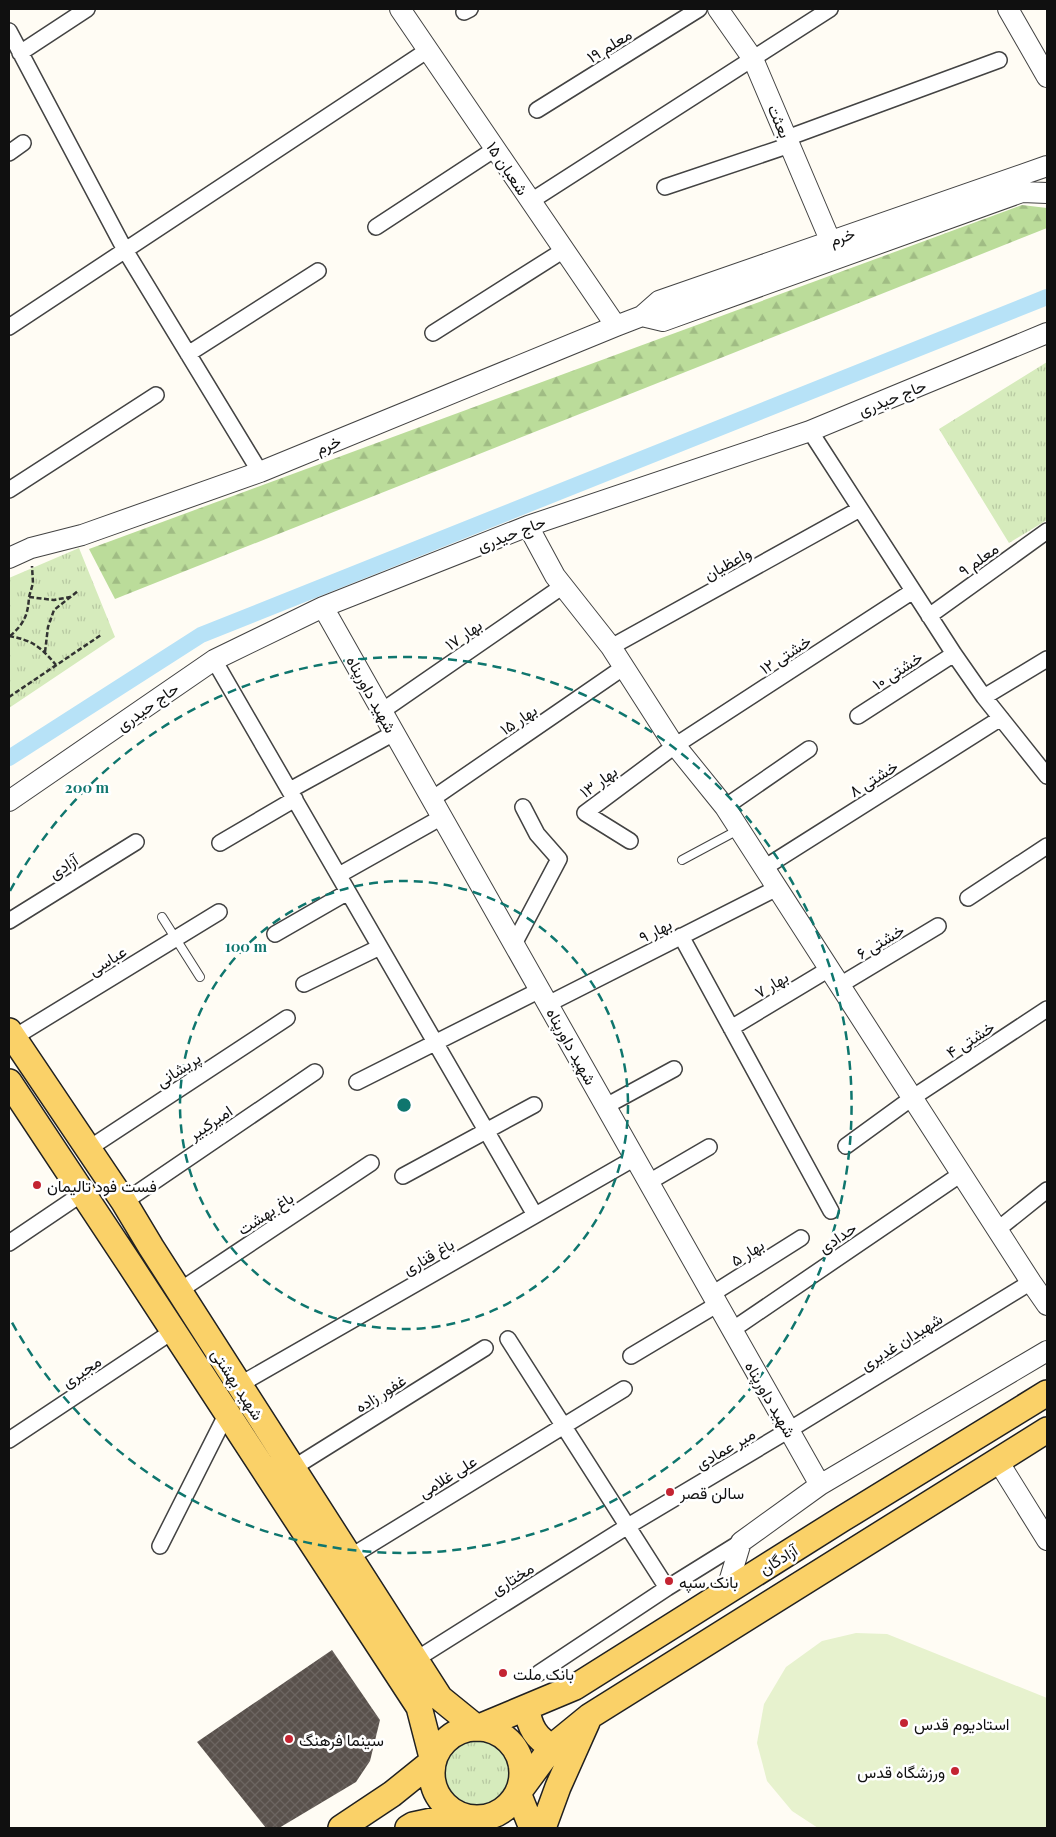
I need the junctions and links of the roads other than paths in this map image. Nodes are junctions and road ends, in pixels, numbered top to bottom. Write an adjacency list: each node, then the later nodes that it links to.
1 (87, 9): 9 (street)
2 (400, 9): 8 (street, ۱۵ شعبان)
3 (699, 9): 13 (street, معلم ۱۹)
4 (718, 9): 10 (street, بعثت)
5 (830, 9): 10 (street)
6 (1008, 9): 12 (street)
7 (9, 31): 9 (street)
8 (428, 50): 16 (street, ۱۵ شعبان); 25 (street)
9 (20, 53): 25 (street)
10 (753, 59): 14 (street, بعثت); 22 (street)
11 (999, 60): 14 (street)
12 (1047, 77)
13 (537, 110)
14 (789, 142): 20 (street); 24 (street, بعثت)
15 (23, 143): 17 (street)
16 (495, 149): 22 (street, ۱۵ شعبان); 23 (street)
17 (9, 153)
18 (1047, 166): 19 (street, خرم)
19 (1018, 184): 21 (street, خرم); 24 (street, خرم); 28 (street, خرم)
20 (665, 188)
21 (1047, 192)
22 (531, 201): 26 (street, ۱۵ شعبان)
23 (376, 227)
24 (830, 240): 28 (street, خرم)
25 (126, 250): 30 (street); 33 (street)
26 (564, 250): 29 (street, ۱۵ شعبان); 31 (street)
27 (318, 270): 33 (street)
28 (642, 316): 29 (street, خرم)
29 (616, 326): 36 (street, خرم)
30 (9, 327)
31 (433, 333)
32 (1047, 333): 35 (street, حاج حیدری)
33 (188, 354): 36 (street)
34 (156, 395): 37 (street)
35 (810, 431): 38 (street); 39 (street, حاج حیدری)
36 (260, 472): 41 (street, خرم)
37 (9, 490)
38 (860, 509): 43 (street); 46 (street, واعظیان)
39 (528, 526): 42 (street); 44 (street, حاج حیدری)
40 (1047, 531): 45 (street, معلم ۹)
41 (9, 558)
42 (563, 586): 46 (street); 52 (street, بهار ۱۷)
43 (913, 591): 45 (street); 56 (street, خشتی ۱۲)
44 (323, 607): 49 (street, حاج حیدری); 52 (street, شهید داورپناه)
45 (929, 616): 47 (street)
46 (611, 648): 50 (street)
47 (954, 654): 51 (street); 53 (street, خشتی ۱۰)
48 (1047, 659): 51 (street)
49 (214, 660): 59 (street); 61 (street, حاج حیدری)
50 (624, 667): 56 (street); 60 (street, بهار ۱۵)
51 (984, 697): 54 (street)
52 (382, 711): 55 (street, شهید داورپناه)
53 (858, 716)
54 (1001, 718): 58 (street); 71 (street, خشتی ۸)
55 (394, 733): 59 (street); 60 (street, شهید داورپناه)
56 (676, 745): 63 (street); 66 (street, بهار ۱۳)
57 (809, 749): 63 (street)
58 (1046, 770)
59 (292, 795): 68 (street); 72 (street)
60 (432, 799): 64 (street, شهید داورپناه)
61 (9, 802)
62 (523, 807): 83 (street)
63 (725, 807): 65 (street)
64 (442, 817): 72 (street); 83 (street, شهید داورپناه)
65 (739, 829): 70 (lane); 71 (street)
66 (630, 841)
67 (136, 842): 78 (street, آزادی)
68 (220, 843)
69 (1047, 846): 75 (street)
70 (682, 860)
71 (764, 868): 73 (street)
72 (339, 876): 74 (street)
73 (777, 888): 81 (street, بهار ۹); 86 (street)
74 (348, 892): 80 (street); 84 (street)
75 (968, 898)
76 (219, 912): 82 (street, عباسی)
77 (162, 917): 82 (lane)
78 (9, 921)
79 (938, 926): 86 (street, خشتی ۶)
80 (275, 934)
81 (681, 936): 88 (street, بهار ۹); 91 (street)
82 (176, 938): 85 (lane); 92 (street, عباسی)
83 (514, 944): 88 (street, شهید داورپناه)
84 (380, 947): 87 (street); 93 (street)
85 (200, 977)
86 (835, 977): 91 (street, بهار ۷); 98 (street)
87 (304, 984)
88 (544, 997): 93 (street, بهار ۹); 100 (street, شهید داورپناه)
89 (1047, 1009): 98 (street, خشتی ۴)
90 (287, 1018): 104 (street, پریشانی)
91 (731, 1028): 113 (street)
92 (11, 1034): 104 (main road, شهید بهشتی)
93 (435, 1042): 97 (street, بهار ۹); 101 (street)
94 (674, 1069): 100 (street)
95 (315, 1072): 112 (street, امیرکبیر)
96 (9, 1082): 111 (main road, شهید بهشتی)
97 (357, 1082)
98 (912, 1098): 102 (street); 107 (street)
99 (534, 1105): 101 (street)
100 (606, 1106): 105 (street, شهید داورپناه)
101 (486, 1131): 108 (street); 114 (street)
102 (846, 1146)
103 (710, 1147): 109 (street)
104 (88, 1149): 112 (main road, شهید بهشتی)
105 (635, 1158): 109 (street, شهید داورپناه); 114 (street, باغ قناری)
106 (371, 1163): 119 (street, باغ بهشت)
107 (961, 1174): 115 (street); 123 (street, حدادی)
108 (403, 1176)
109 (648, 1182): 120 (street, شهید داورپناه)
110 (1047, 1190): 115 (street)
111 (83, 1192): 117 (street); 122 (main road, شهید بهشتی)
112 (124, 1202): 119 (main road, شهید بهشتی)
113 (831, 1211)
114 (535, 1215): 128 (street, باغ قناری)
115 (997, 1230): 118 (street)
116 (801, 1238): 120 (street, بهار ۵)
117 (9, 1243)
118 (1031, 1282): 121 (street); 133 (street, شهیدان غدیری)
119 (179, 1291): 128 (main road, شهید بهشتی)
120 (715, 1299): 123 (street, شهید داورپناه); 127 (street, بهار ۵)
121 (1047, 1305)
122 (173, 1330): 131 (main road, شهید بهشتی); 135 (street, مجیری)
123 (732, 1330): 133 (street, شهید داورپناه)
124 (508, 1339): 132 (street)
125 (485, 1348): 137 (street, غفور زاده)
126 (1047, 1351): 138 (street)
127 (631, 1356)
128 (239, 1385): 137 (main road, شهید بهشتی)
129 (624, 1389): 132 (street, علی غلامی)
130 (1047, 1393): 145 (main road, آزادگان)
131 (227, 1413): 142 (street); 148 (main road, شهید بهشتی)
132 (563, 1424): 139 (street); 143 (street, علی غلامی)
133 (789, 1430): 138 (street, شهید داورپناه); 139 (street, میر عمادی)
134 (1047, 1430): 136 (main road, آزادگان)
135 (9, 1440)
136 (998, 1461): 140 (street); 150 (main road, آزادگان)
137 (293, 1468): 143 (main road, شهید بهشتی)
138 (820, 1485): 141 (street)
139 (628, 1526): 144 (street); 146 (street, مختاری)
140 (1047, 1540)
141 (741, 1542): 144 (street); 145 (street)
142 (160, 1546)
143 (350, 1557): 146 (main road, شهید بهشتی)
144 (667, 1588): 147 (street)
145 (726, 1592): 149 (main road, آزادگان)
146 (415, 1660): 148 (main road, شهید بهشتی)
147 (539, 1673)
148 (430, 1703): 151 (main road, شهید بهشتی); 153 (main road, شهید بهشتی)
149 (527, 1708): 151 (main road, آزادگان); 152 (main road)
150 (590, 1716): 152 (main road, آزادگان); 160 (main road)
151 (477, 1728): 153 (main road); 154 (main road)
152 (552, 1747): 154 (main road, آزادگان)
153 (433, 1761): 155 (main road); 156 (main road)
154 (518, 1793): 156 (main road); 159 (main road)
155 (392, 1794): 157 (main road); 158 (main road)
156 (471, 1820): 157 (main road)
157 (410, 1827)
158 (342, 1828)
159 (532, 1828)
160 (543, 1828)

